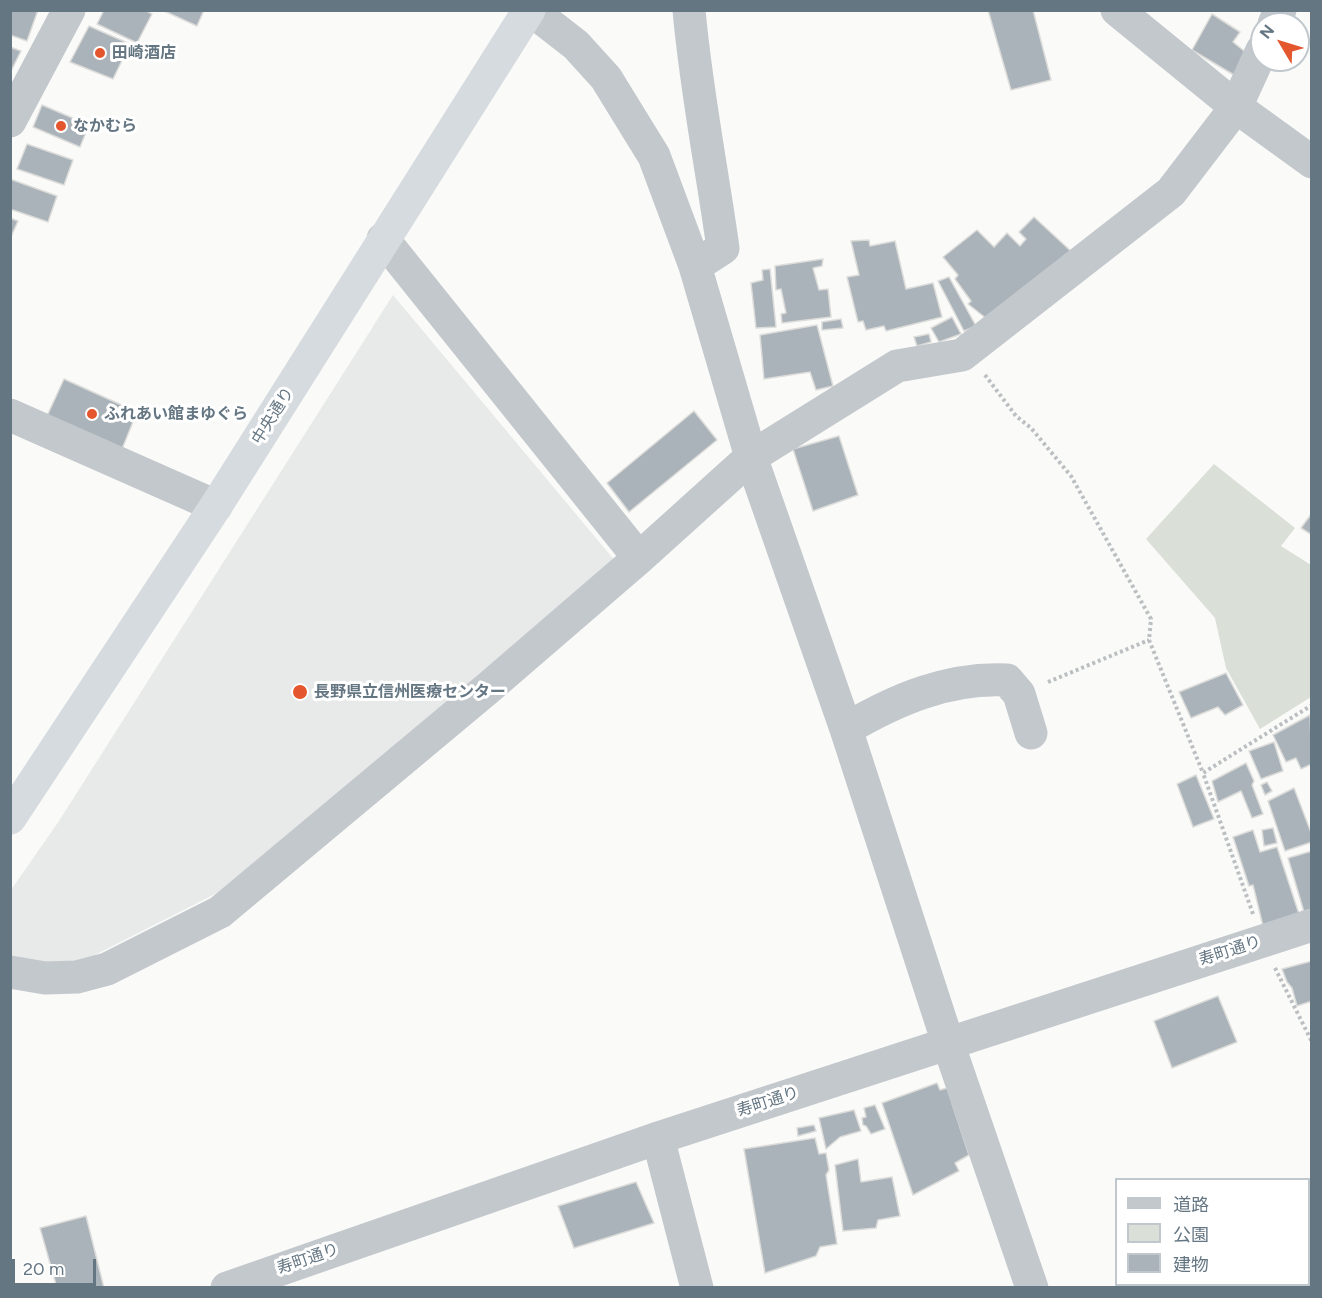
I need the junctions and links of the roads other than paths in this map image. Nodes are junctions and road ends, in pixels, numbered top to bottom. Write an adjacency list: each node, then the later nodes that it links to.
1 (69, 10): 7 (street)
2 (530, 10): 9 (highway, 中央通り); 10 (street)
3 (689, 10): 10 (street)
4 (1118, 10): 6 (street)
5 (1252, 72): 6 (street)
6 (1236, 107): 8 (street); 12 (street)
7 (13, 109)
8 (1311, 162)
9 (383, 239): 13 (highway, 中央通り); 14 (street)
10 (695, 266): 12 (street)
11 (10, 415): 13 (street)
12 (751, 457): 14 (street); 15 (street)
13 (216, 506): 17 (highway, 中央通り)
14 (639, 558): 19 (street)
15 (846, 729): 16 (street); 20 (street)
16 (1032, 733)
17 (10, 818)
18 (1311, 925): 20 (street, 寿町通り)
19 (10, 972)
20 (948, 1043): 21 (street, 寿町通り); 24 (street)
21 (658, 1138): 22 (street, 寿町通り); 23 (street)
22 (227, 1287)
23 (697, 1287)
24 (1032, 1287)

